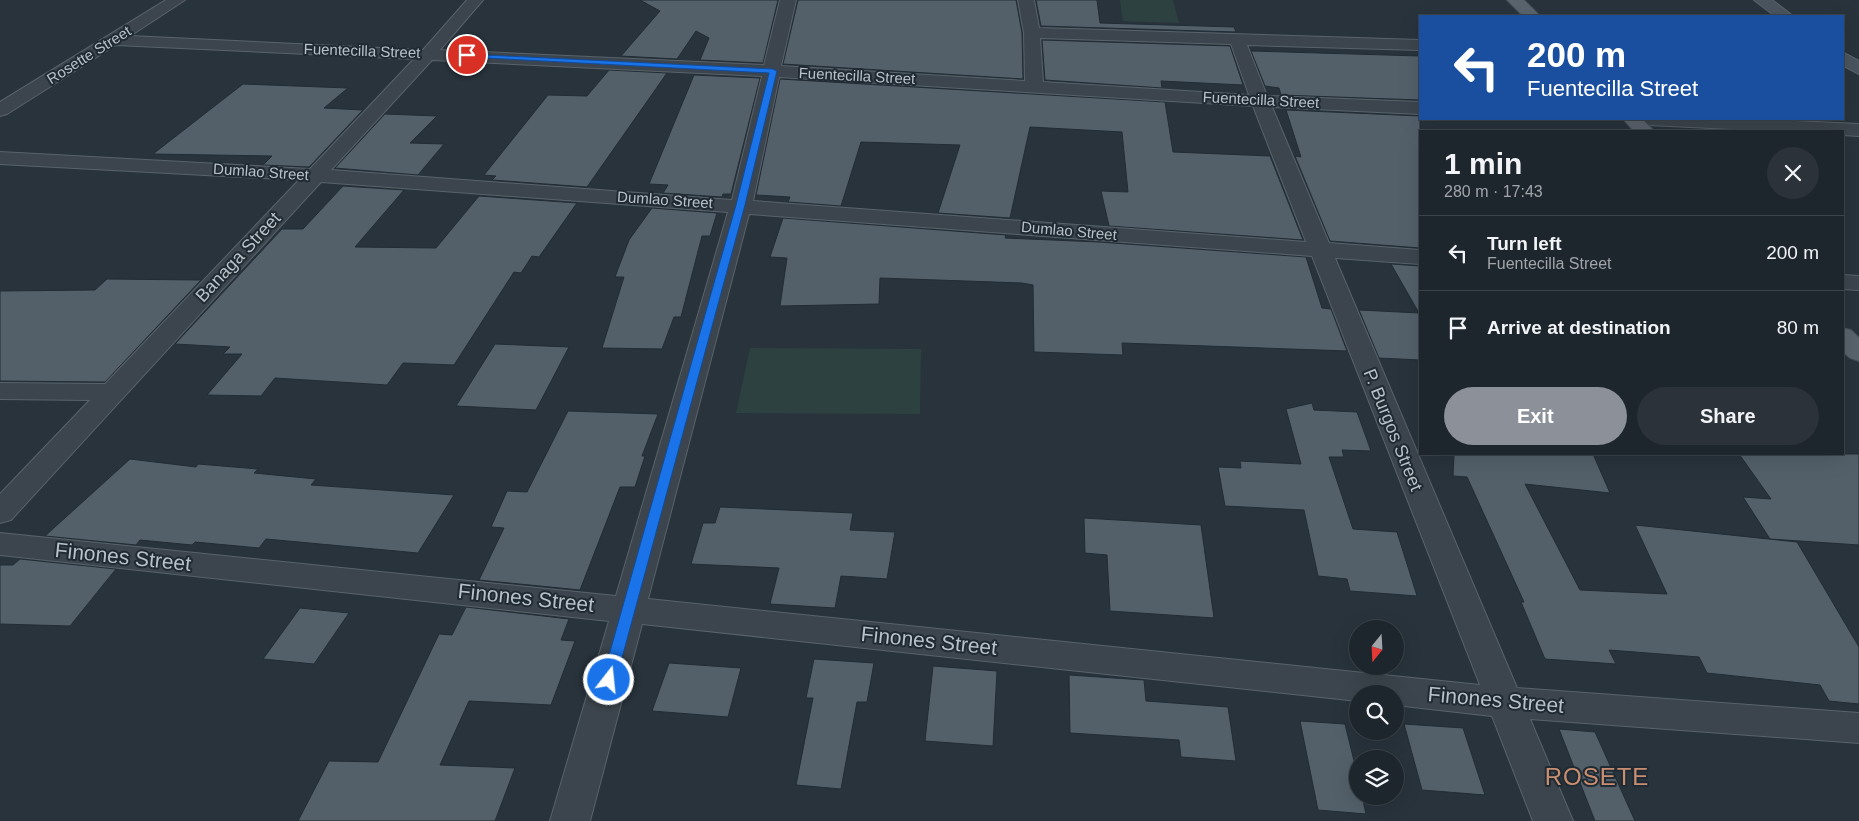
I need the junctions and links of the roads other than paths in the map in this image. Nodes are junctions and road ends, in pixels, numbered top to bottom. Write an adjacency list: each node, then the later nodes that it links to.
1 (177, 0): 11 (street, Rosette Street)
2 (475, 0): 13 (street, Banaga Street)
3 (788, 0): 16 (street)
4 (1026, 0): 9 (street)
5 (1515, 0): 7 (main road)
6 (1762, 0): 8 (street)
7 (1531, 15)
8 (1783, 15)
9 (1032, 33): 10 (street); 17 (street)
10 (1237, 39): 12 (street); 18 (street, P. Burgos Street)
11 (113, 40): 13 (street, Fuentecilla Street); 20 (street, Rosette Street)
12 (1419, 45)
13 (429, 53): 16 (street, Fuentecilla Street); 26 (street, Banaga Street)
14 (1844, 58): 15 (street)
15 (1859, 69)
16 (773, 71): 17 (street, Fuentecilla Street); 27 (street)
17 (1034, 86): 18 (street, Fuentecilla Street)
18 (1260, 101): 19 (street, Fuentecilla Street); 28 (street, P. Burgos Street)
19 (1419, 108)
20 (0, 110)
21 (1633, 120): 23 (main road)
22 (1667, 120): 24 (street)
23 (1643, 130)
24 (1859, 130)
25 (0, 158): 26 (street, Dumlao Street)
26 (315, 175): 27 (street, Dumlao Street); 35 (street, Banaga Street)
27 (741, 205): 28 (street, Dumlao Street); 38 (street)
28 (1321, 251): 29 (street, Dumlao Street); 39 (street, P. Burgos Street)
29 (1419, 257)
30 (1844, 282): 31 (street)
31 (1859, 284)
32 (1844, 337): 33 (main road)
33 (1859, 352)
34 (0, 390): 35 (street)
35 (112, 392): 36 (street, Banaga Street)
36 (0, 513)
37 (0, 544): 38 (street, Finones Street)
38 (629, 609): 39 (street, Finones Street); 41 (street)
39 (1502, 702): 40 (street, Finones Street); 42 (street, P. Burgos Street)
40 (1859, 728)
41 (570, 821)
42 (1553, 821)

